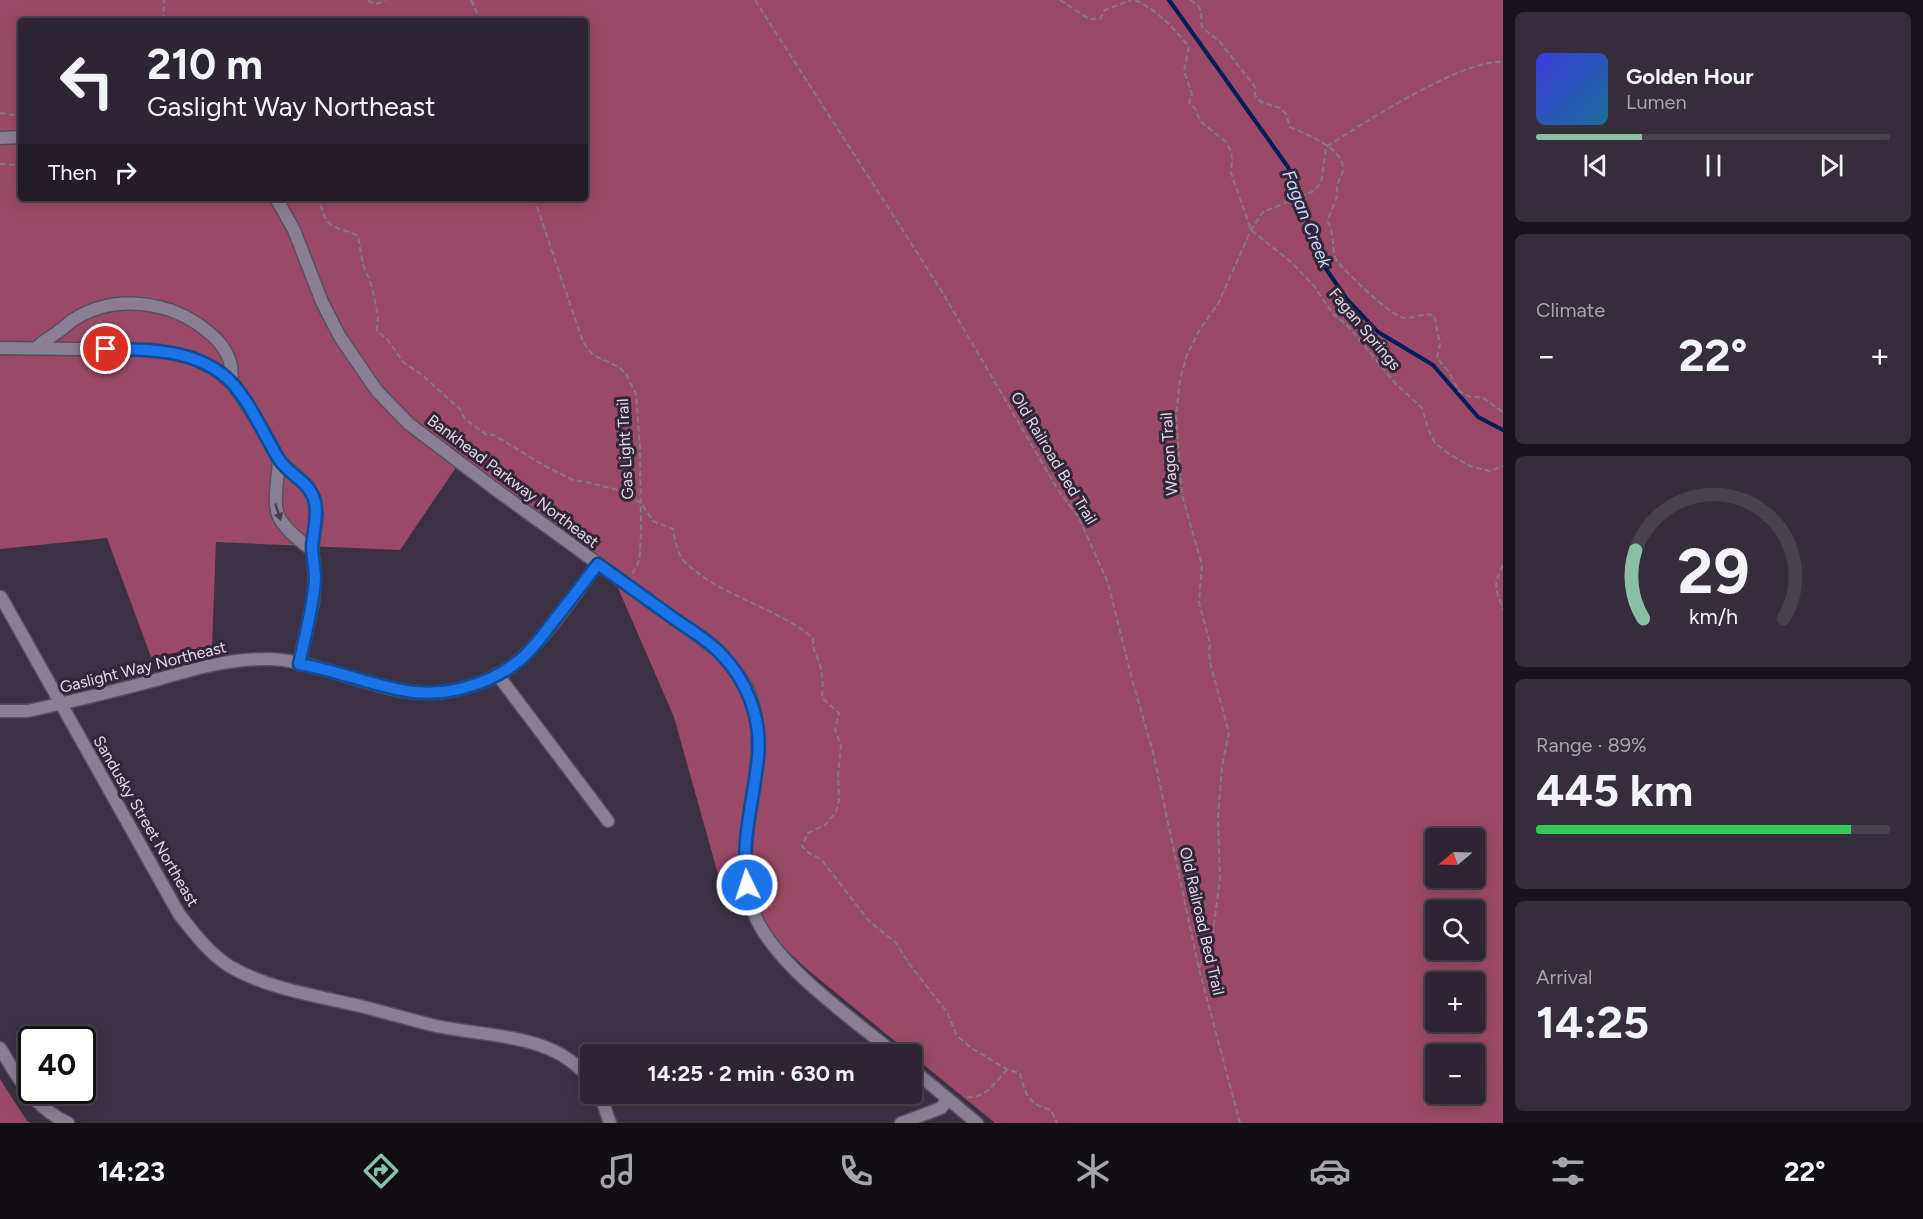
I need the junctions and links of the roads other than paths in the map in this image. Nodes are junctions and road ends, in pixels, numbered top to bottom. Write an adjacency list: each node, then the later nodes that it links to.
1 (18, 137): 2 (street)
2 (0, 138)
3 (278, 201): 9 (street, Bankhead Parkway Northeast)
4 (0, 348): 5 (street)
5 (37, 348): 6 (street); 6 (street)
6 (231, 382): 7 (street)
7 (279, 460): 8 (street); 8 (street, one-way to 8)
8 (312, 550): 11 (street)
9 (598, 564): 12 (street, Gaslight Way Northeast); 16 (street, Bankhead Parkway Northeast)
10 (1, 597): 13 (street, Sandusky Street Northeast)
11 (299, 664): 12 (street, Gaslight Way Northeast); 13 (street, Gaslight Way Northeast)
12 (497, 674): 15 (street)
13 (61, 704): 14 (street, Gaslight Way Northeast); 18 (street, Sandusky Street Northeast)
14 (0, 711)
15 (608, 821)
16 (883, 1044)
17 (0, 1048): 23 (street)
18 (580, 1071)
19 (922, 1077): 20 (street)
20 (951, 1102): 24 (street); 25 (street)
21 (604, 1104): 22 (street)
22 (609, 1119)
23 (68, 1123)
24 (901, 1123)
25 (977, 1123)

